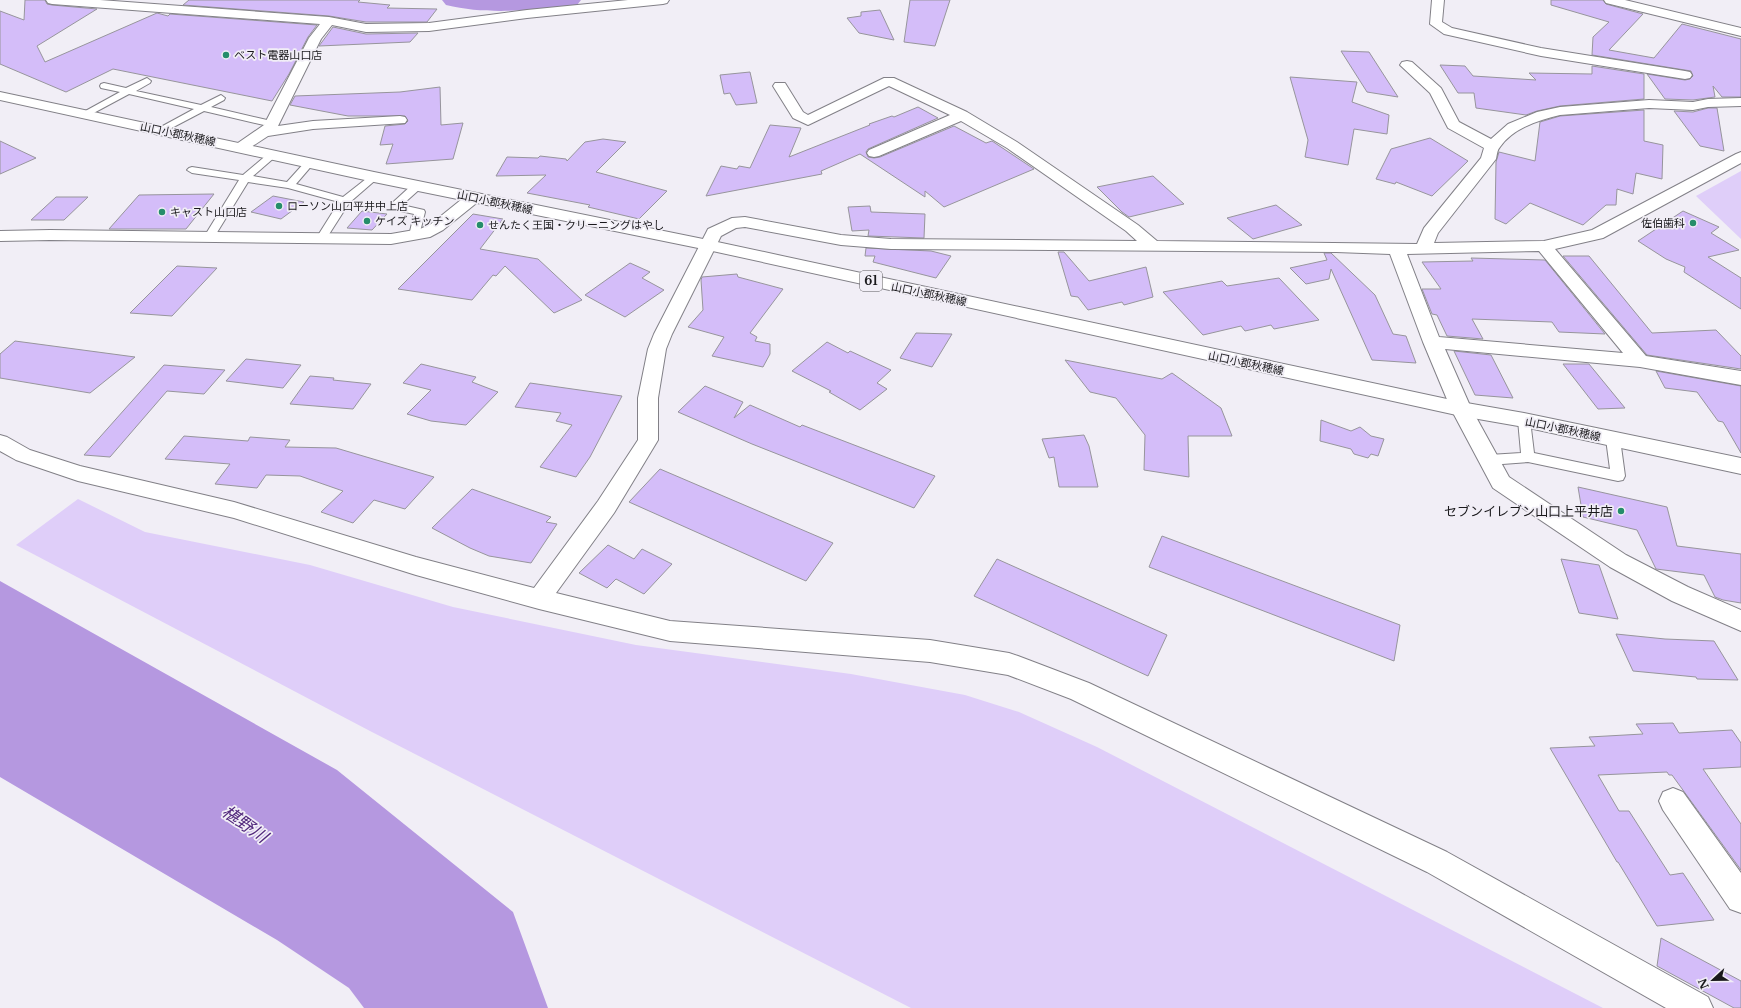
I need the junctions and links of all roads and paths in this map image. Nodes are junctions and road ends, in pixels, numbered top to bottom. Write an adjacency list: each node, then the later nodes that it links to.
1 (52, 0): 5 (street)
2 (663, 0): 5 (street)
3 (1438, 0): 15 (street)
4 (1610, 0): 6 (street)
5 (329, 21): 20 (street)
6 (1741, 32)
7 (1407, 65): 22 (street)
8 (147, 81): 11 (lane)
9 (104, 86): 11 (lane)
10 (780, 86): 18 (street)
11 (128, 91): 16 (lane); 17 (lane)
12 (0, 96): 17 (street, 山口小郡秋穂線 / 61)
13 (220, 98): 16 (lane)
14 (1741, 102): 15 (street)
15 (1708, 103): 22 (street)
16 (203, 108): 20 (lane); 21 (lane)
17 (85, 114): 21 (street, 山口小郡秋穂線 / 61)
18 (962, 115): 24 (street); 40 (street)
19 (400, 120): 20 (street)
20 (265, 127): 23 (street)
21 (162, 130): 23 (street, 山口小郡秋穂線 / 61)
22 (1492, 146): 42 (street)
23 (240, 148): 25 (street, 山口小郡秋穂線 / 61)
24 (874, 154)
25 (272, 155): 27 (street, 山口小郡秋穂線 / 61); 30 (lane)
26 (1741, 157): 41 (street)
27 (310, 163): 29 (street, 山口小郡秋穂線 / 61); 31 (lane)
28 (192, 170): 30 (lane)
29 (374, 177): 32 (street, 山口小郡秋穂線 / 61); 34 (lane)
30 (246, 178): 31 (lane); 37 (lane)
31 (289, 185): 34 (lane)
32 (417, 186): 33 (street, 山口小郡秋穂線 / 61); 36 (lane)
33 (473, 198): 36 (street); 39 (street, 山口小郡秋穂線 / 61)
34 (345, 201): 38 (lane)
35 (0, 236): 37 (street)
36 (414, 236): 38 (street)
37 (209, 237): 38 (street)
38 (322, 237)
39 (708, 246): 40 (street); 47 (street, 山口小郡秋穂線 / 61); 54 (street)
40 (1152, 246): 43 (street)
41 (1544, 246): 42 (street); 45 (street)
42 (1424, 248): 43 (street)
43 (1397, 250): 44 (street)
44 (1432, 342): 45 (street); 47 (street)
45 (1640, 361): 46 (street)
46 (1741, 378)
47 (1461, 409): 48 (street, 山口小郡秋穂線 / 61); 52 (street)
48 (1524, 420): 49 (street, 山口小郡秋穂線 / 61); 51 (lane)
49 (1613, 439): 51 (lane); 53 (street, 山口小郡秋穂線 / 61)
50 (0, 442): 54 (street)
51 (1528, 458): 52 (lane)
52 (1488, 460): 55 (street)
53 (1741, 466)
54 (539, 599): 58 (street)
55 (1741, 621)
56 (1673, 802): 57 (street)
57 (1741, 898)
58 (1697, 1008)

